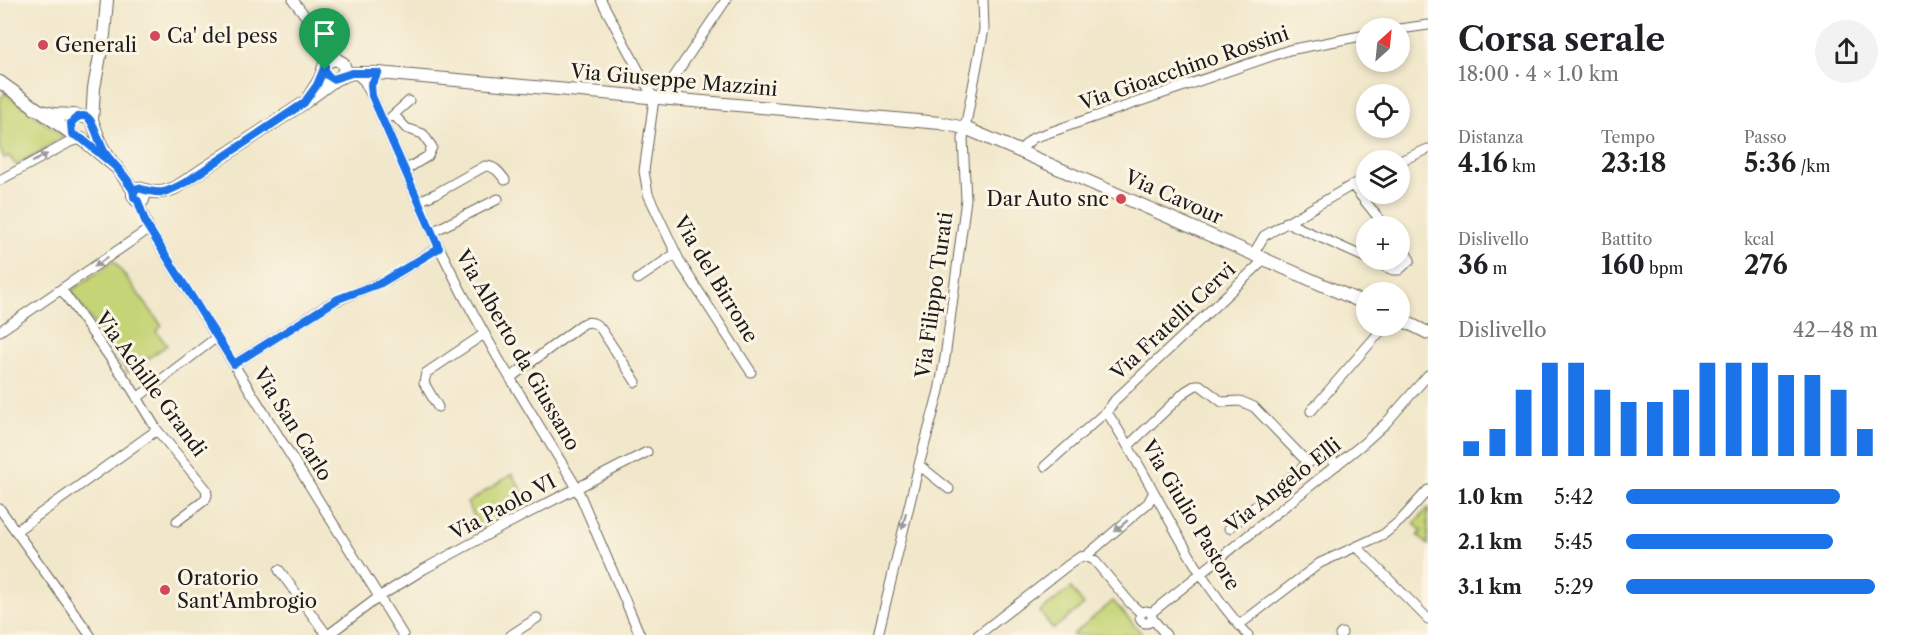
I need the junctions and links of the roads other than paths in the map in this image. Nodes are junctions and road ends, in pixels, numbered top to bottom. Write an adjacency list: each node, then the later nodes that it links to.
1 (107, 0): 22 (street)
2 (293, 0): 8 (street)
3 (601, 0): 17 (street)
4 (726, 0): 17 (street)
5 (983, 0): 24 (street, Via Filippo Turati)
6 (1428, 25): 7 (street)
7 (1410, 28)
8 (315, 30): 10 (street); 11 (street)
9 (1356, 37): 27 (street, Via Gioacchino Rossini)
10 (341, 61): 11 (street); 13 (street, Via Giuseppe Mazzini); 14 (street)
11 (325, 65): 14 (street); 19 (street)
12 (355, 73): 13 (street, Via Giuseppe Mazzini); 14 (street, Via Giuseppe Mazzini); 16 (street, Via Alberto da Giussano)
13 (374, 74): 16 (street, Via Alberto da Giussano); 17 (street, Via Giuseppe Mazzini)
14 (339, 78): 19 (street)
15 (0, 82): 20 (street)
16 (372, 96): 23 (street, Via Alberto da Giussano)
17 (657, 99): 24 (street, Via Giuseppe Mazzini); 43 (street, Via del Birrone)
18 (409, 101): 21 (street)
19 (304, 103): 35 (street)
20 (35, 109): 22 (street); 25 (street)
21 (394, 115): 23 (street); 30 (street)
22 (84, 119): 25 (street); 25 (street); 29 (street)
23 (385, 123): 30 (street, Via Alberto da Giussano)
24 (965, 128): 27 (street, Via Cavour); 68 (street, Via Filippo Turati)
25 (77, 137): 29 (street); 31 (street, one-way to 25)
26 (1428, 149): 28 (street)
27 (1019, 151): 45 (street, Via Cavour)
28 (1410, 157)
29 (113, 164): 35 (street)
30 (405, 170): 37 (street, Via Alberto da Giussano)
31 (0, 180)
32 (505, 180): 37 (street)
33 (1356, 183): 34 (street, Via Fratelli Cervi)
34 (1352, 185): 38 (street); 39 (street, Via Fratelli Cervi)
35 (139, 195): 40 (street, Via San Carlo)
36 (498, 199): 41 (street)
37 (419, 201): 41 (street, Via Alberto da Giussano)
38 (1377, 216)
39 (1286, 222): 44 (street); 45 (street, Via Fratelli Cervi)
40 (149, 229): 47 (street, one-way to 47); 54 (street, Via San Carlo)
41 (432, 232): 42 (street, Via Alberto da Giussano)
42 (439, 248): 52 (street, Via Alberto da Giussano); 55 (street)
43 (675, 254): 46 (street); 56 (street, Via del Birrone)
44 (1356, 254)
45 (1259, 256): 48 (street, Via Cavour); 62 (street, Via Fratelli Cervi)
46 (638, 279)
47 (62, 290): 50 (street); 60 (street, Via Achille Grandi)
48 (1356, 300)
49 (1410, 324): 51 (street)
50 (0, 331)
51 (1428, 333)
52 (484, 334): 58 (street, Via Alberto da Giussano); 61 (street)
53 (1376, 336): 63 (street)
54 (217, 337): 55 (street, Via San Carlo); 60 (street)
55 (234, 364): 83 (street, Via San Carlo)
56 (751, 372)
57 (1428, 375): 69 (street, Via Angelo Elli)
58 (510, 378): 59 (street); 71 (street, Via Alberto da Giussano)
59 (636, 382)
60 (137, 398): 64 (street, Via Achille Grandi)
61 (438, 407)
62 (1108, 410): 65 (street, Via Giulio Pastore); 70 (street, Via Fratelli Cervi)
63 (1311, 411)
64 (157, 430): 76 (street, Via Achille Grandi); 78 (street)
65 (1128, 446): 67 (street); 74 (street, Via Giulio Pastore)
66 (647, 452): 71 (street, Via Paolo VI)
67 (1308, 463): 69 (street); 77 (street)
68 (919, 465): 72 (street); 93 (street, Via Filippo Turati, one-way to 93)
69 (1337, 465): 82 (street, Via Angelo Elli)
70 (1045, 466)
71 (577, 488): 83 (street, Via Paolo VI); 92 (street, Via Alberto da Giussano)
72 (949, 489)
73 (1428, 490): 79 (street)
74 (1154, 494): 80 (street, one-way to 80); 82 (street, Via Giulio Pastore)
75 (0, 509): 78 (street)
76 (177, 521)
77 (1229, 528)
78 (16, 531): 88 (street)
79 (1356, 547): 86 (street); 87 (street)
80 (1086, 556): 84 (street); 94 (street)
81 (279, 570): 89 (street)
82 (1201, 572): 84 (street, Via Angelo Elli); 87 (street, Via Giulio Pastore)
83 (379, 597): 89 (street, Via Paolo VI); 90 (street, Via San Carlo)
84 (1148, 617): 95 (street); 96 (street)
85 (537, 618): 91 (street)
86 (1428, 619)
87 (1239, 625): 97 (street, Via Giulio Pastore)
88 (90, 635)
89 (327, 635)
90 (403, 635)
91 (511, 635)
92 (640, 635)
93 (878, 635)
94 (978, 635)
95 (1159, 635)
96 (1166, 635)
97 (1248, 635)

